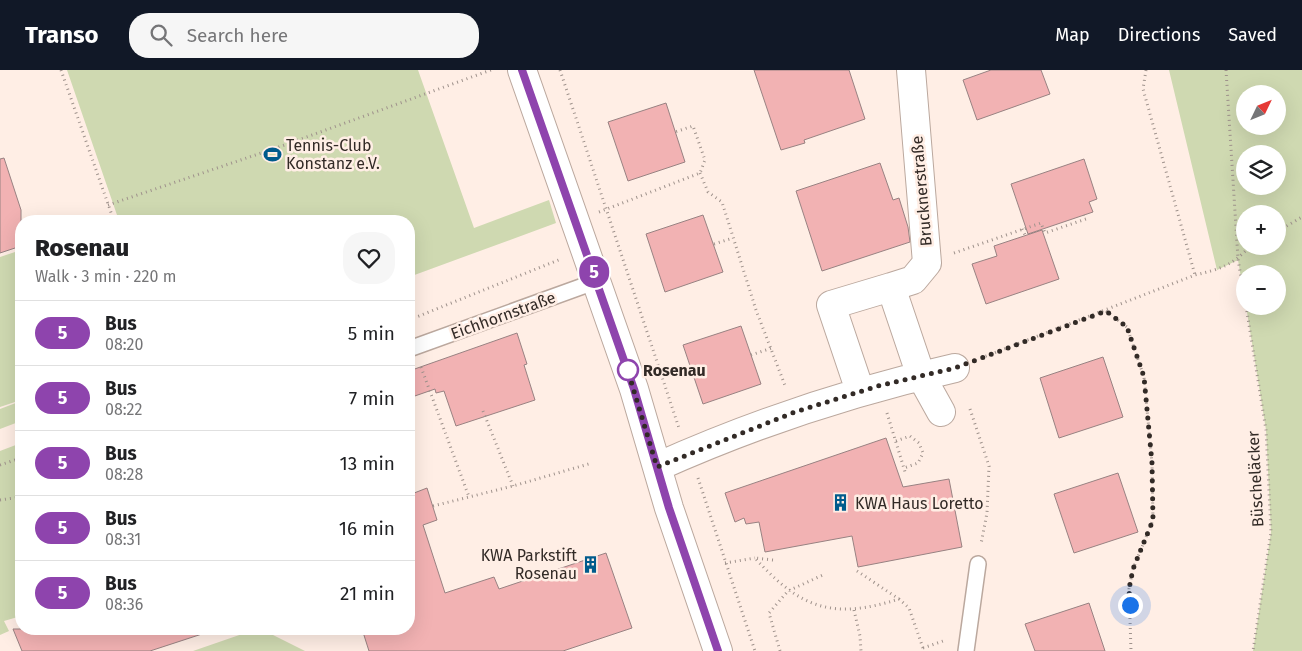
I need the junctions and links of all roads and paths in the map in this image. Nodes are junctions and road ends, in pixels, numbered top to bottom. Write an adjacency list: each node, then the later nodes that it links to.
1 (61, 70): 10 (path)
2 (491, 70): 10 (path)
3 (522, 70): 15 (street)
4 (560, 70): 11 (path)
5 (911, 70): 24 (street, Brucknerstraße)
6 (1146, 70): 26 (path)
7 (1226, 70): 23 (path)
8 (675, 132): 9 (path)
9 (700, 173): 11 (path); 19 (path)
10 (108, 205): 12 (path)
11 (607, 209): 15 (path); 44 (path)
12 (112, 215)
13 (1084, 215): 17 (path)
14 (1302, 217): 16 (path)
15 (576, 223): 27 (street)
16 (1286, 226)
17 (1022, 229): 18 (path); 24 (path)
18 (1025, 236)
19 (733, 238): 20 (path); 32 (path)
20 (714, 244)
21 (1242, 255): 23 (path)
22 (565, 258): 31 (path)
23 (1238, 259): 25 (path); 26 (path)
24 (927, 263): 28 (street, Brucknerstraße)
25 (1239, 265)
26 (1195, 276): 29 (path)
27 (597, 281): 33 (lane, Eichhornstraße); 48 (street)
28 (890, 287): 37 (street); 38 (street, Brucknerstraße)
29 (1106, 311): 36 (path); 72 (path)
30 (1247, 315): 73 (path, Büscheläcker)
31 (415, 318)
32 (772, 348): 34 (path); 41 (path)
33 (415, 355)
34 (751, 355)
35 (415, 358): 54 (path)
36 (955, 368): 37 (street)
37 (921, 376): 38 (street); 42 (street)
38 (869, 389): 41 (street); 43 (path)
39 (969, 406): 60 (path)
40 (483, 411): 51 (path)
41 (795, 412): 44 (street)
42 (942, 412)
43 (896, 441): 49 (path); 49 (path)
44 (688, 453): 48 (street)
45 (15, 460): 47 (path)
46 (592, 463): 51 (path)
47 (0, 465)
48 (657, 467): 66 (street)
49 (904, 468): 50 (path)
50 (906, 475)
51 (513, 486): 54 (path)
52 (702, 495): 59 (path)
53 (15, 497): 55 (path)
54 (469, 497): 56 (path)
55 (0, 500)
56 (433, 506)
57 (755, 558): 58 (path); 59 (path); 63 (path)
58 (773, 560)
59 (725, 563): 67 (path)
60 (978, 564): 71 (lane)
61 (857, 571): 64 (path)
62 (824, 574): 63 (path)
63 (788, 591): 65 (path); 68 (path)
64 (899, 599): 65 (path); 70 (path)
65 (854, 610): 69 (path)
66 (718, 651)
67 (755, 651)
68 (780, 651)
69 (861, 651)
70 (924, 651)
71 (966, 651)
72 (1131, 651)
73 (1254, 651)

